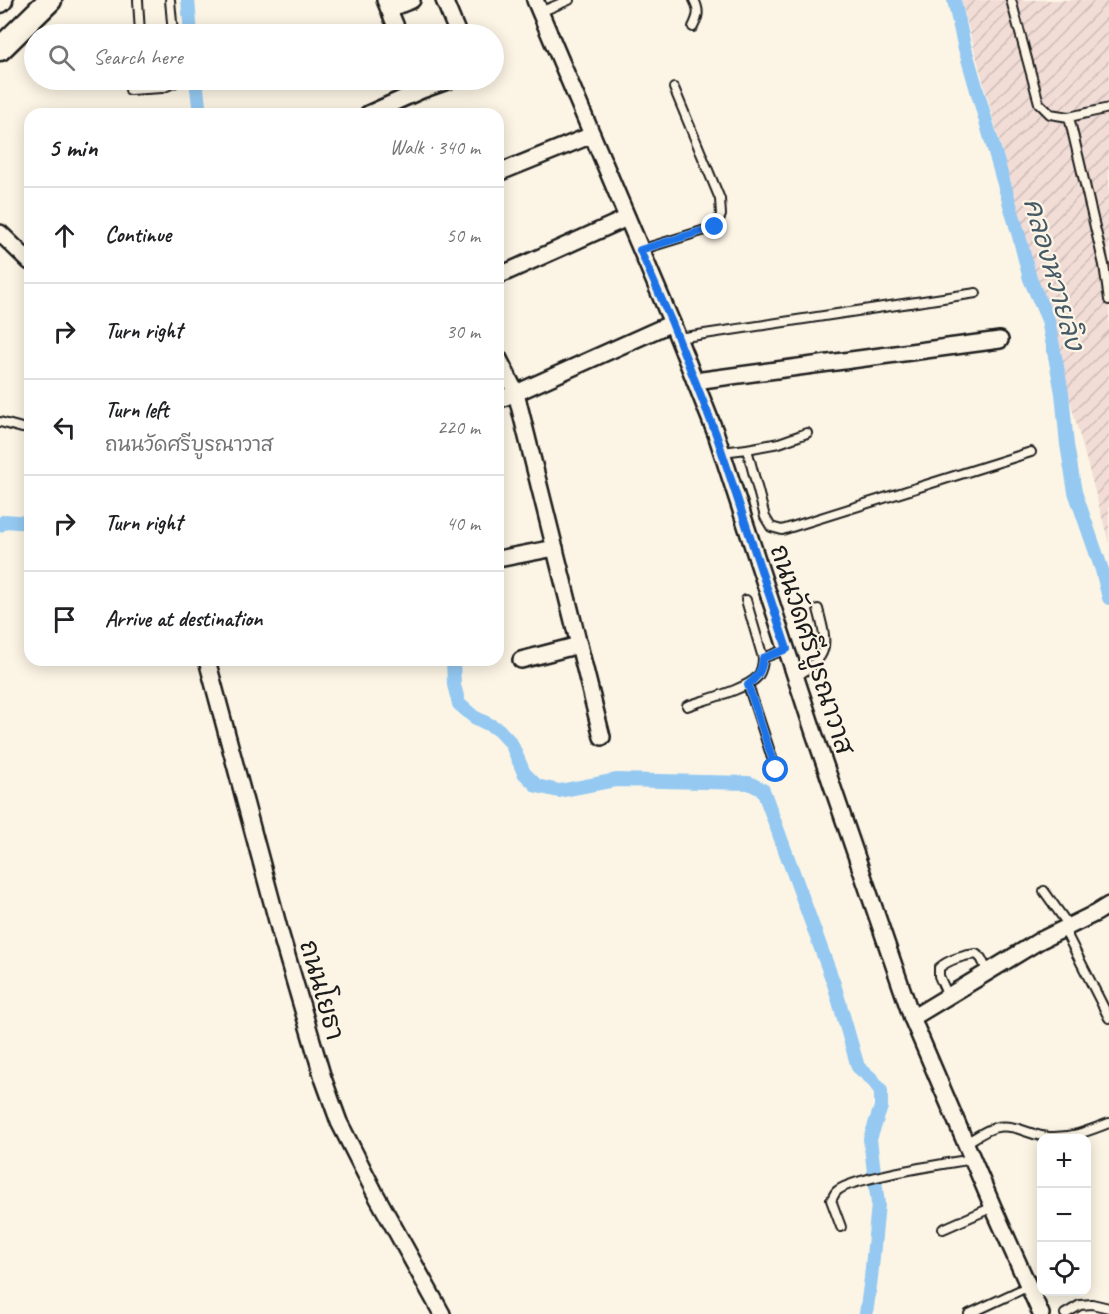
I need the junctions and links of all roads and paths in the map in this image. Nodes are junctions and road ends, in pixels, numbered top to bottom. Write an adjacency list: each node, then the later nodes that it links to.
1 (50, 0): 11 (main road)
2 (138, 0): 12 (lane)
3 (170, 0): 13 (lane)
4 (412, 0): 9 (street)
5 (444, 0): 15 (street)
6 (569, 0): 10 (lane)
7 (694, 0): 17 (lane)
8 (1011, 0): 23 (lane)
9 (387, 5): 14 (street)
10 (538, 6): 24 (street, ถนนวัดศรีบูรณาวาส)
11 (26, 24)
12 (139, 24)
13 (172, 24)
14 (395, 24)
15 (454, 24)
16 (24, 25): 18 (main road)
17 (693, 27)
18 (0, 49)
19 (674, 88): 28 (lane)
20 (413, 90): 21 (street)
21 (390, 108)
22 (1109, 108): 23 (lane)
23 (1070, 117): 32 (lane)
24 (592, 135): 25 (street); 26 (street, ถนนวัดศรีบูรณาวาส)
25 (504, 171)
26 (627, 218): 28 (street, ถนนวัดศรีบูรณาวาส); 30 (street)
27 (0, 233): 29 (street)
28 (640, 250): 33 (street, ถนนวัดศรีบูรณาวาส)
29 (24, 256)
30 (504, 273)
31 (976, 293): 34 (lane)
32 (1109, 300)
33 (672, 323): 34 (street, ถนนวัดศรีบูรณาวาส); 38 (street)
34 (678, 338): 37 (street, ถนนวัดศรีบูรณาวาส)
35 (1000, 340): 37 (street)
36 (504, 369): 38 (street)
37 (695, 381): 44 (street, ถนนวัดศรีบูรณาวาส)
38 (516, 393): 39 (street); 46 (street)
39 (504, 398)
40 (0, 422): 41 (lane)
41 (22, 428)
42 (807, 433): 43 (lane)
43 (747, 449): 44 (lane); 45 (lane)
44 (722, 452): 51 (street, ถนนวัดศรีบูรณาวาส)
45 (1031, 452)
46 (555, 548): 47 (street); 50 (street)
47 (504, 558)
48 (746, 600): 52 (lane)
49 (818, 609): 55 (lane)
50 (579, 645): 53 (street); 58 (street)
51 (787, 649): 52 (lane); 55 (street, ถนนวัดศรีบูรณาวาส)
52 (763, 658): 56 (lane)
53 (521, 660)
54 (209, 666): 75 (street, ถนนโยธา)
55 (796, 677): 65 (street, ถนนวัดศรีบูรณาวาส)
56 (748, 685): 57 (lane); 59 (lane)
57 (687, 706)
58 (602, 737)
59 (776, 770)
60 (1044, 891): 62 (lane)
61 (1109, 905): 62 (street)
62 (1066, 928): 63 (street); 66 (lane)
63 (988, 972): 64 (street); 64 (lane)
64 (948, 996): 65 (street)
65 (912, 1018): 68 (street, ถนนวัดศรีบูรณาวาส)
66 (1109, 1018)
67 (1109, 1123): 68 (lane)
68 (966, 1143): 69 (street, ถนนวัดศรีบูรณาวาส)
69 (973, 1159): 70 (street, ถนนวัดศรีบูรณาวาส); 71 (lane)
70 (993, 1207): 72 (lane); 73 (street, ถนนวัดศรีบูรณาวาส)
71 (841, 1227)
72 (943, 1230)
73 (1029, 1286): 76 (lane); 77 (street, ถนนวัดศรีบูรณาวาส)
74 (1109, 1308): 78 (lane)
75 (442, 1314)
76 (969, 1314)
77 (1041, 1314)
78 (1065, 1314)

